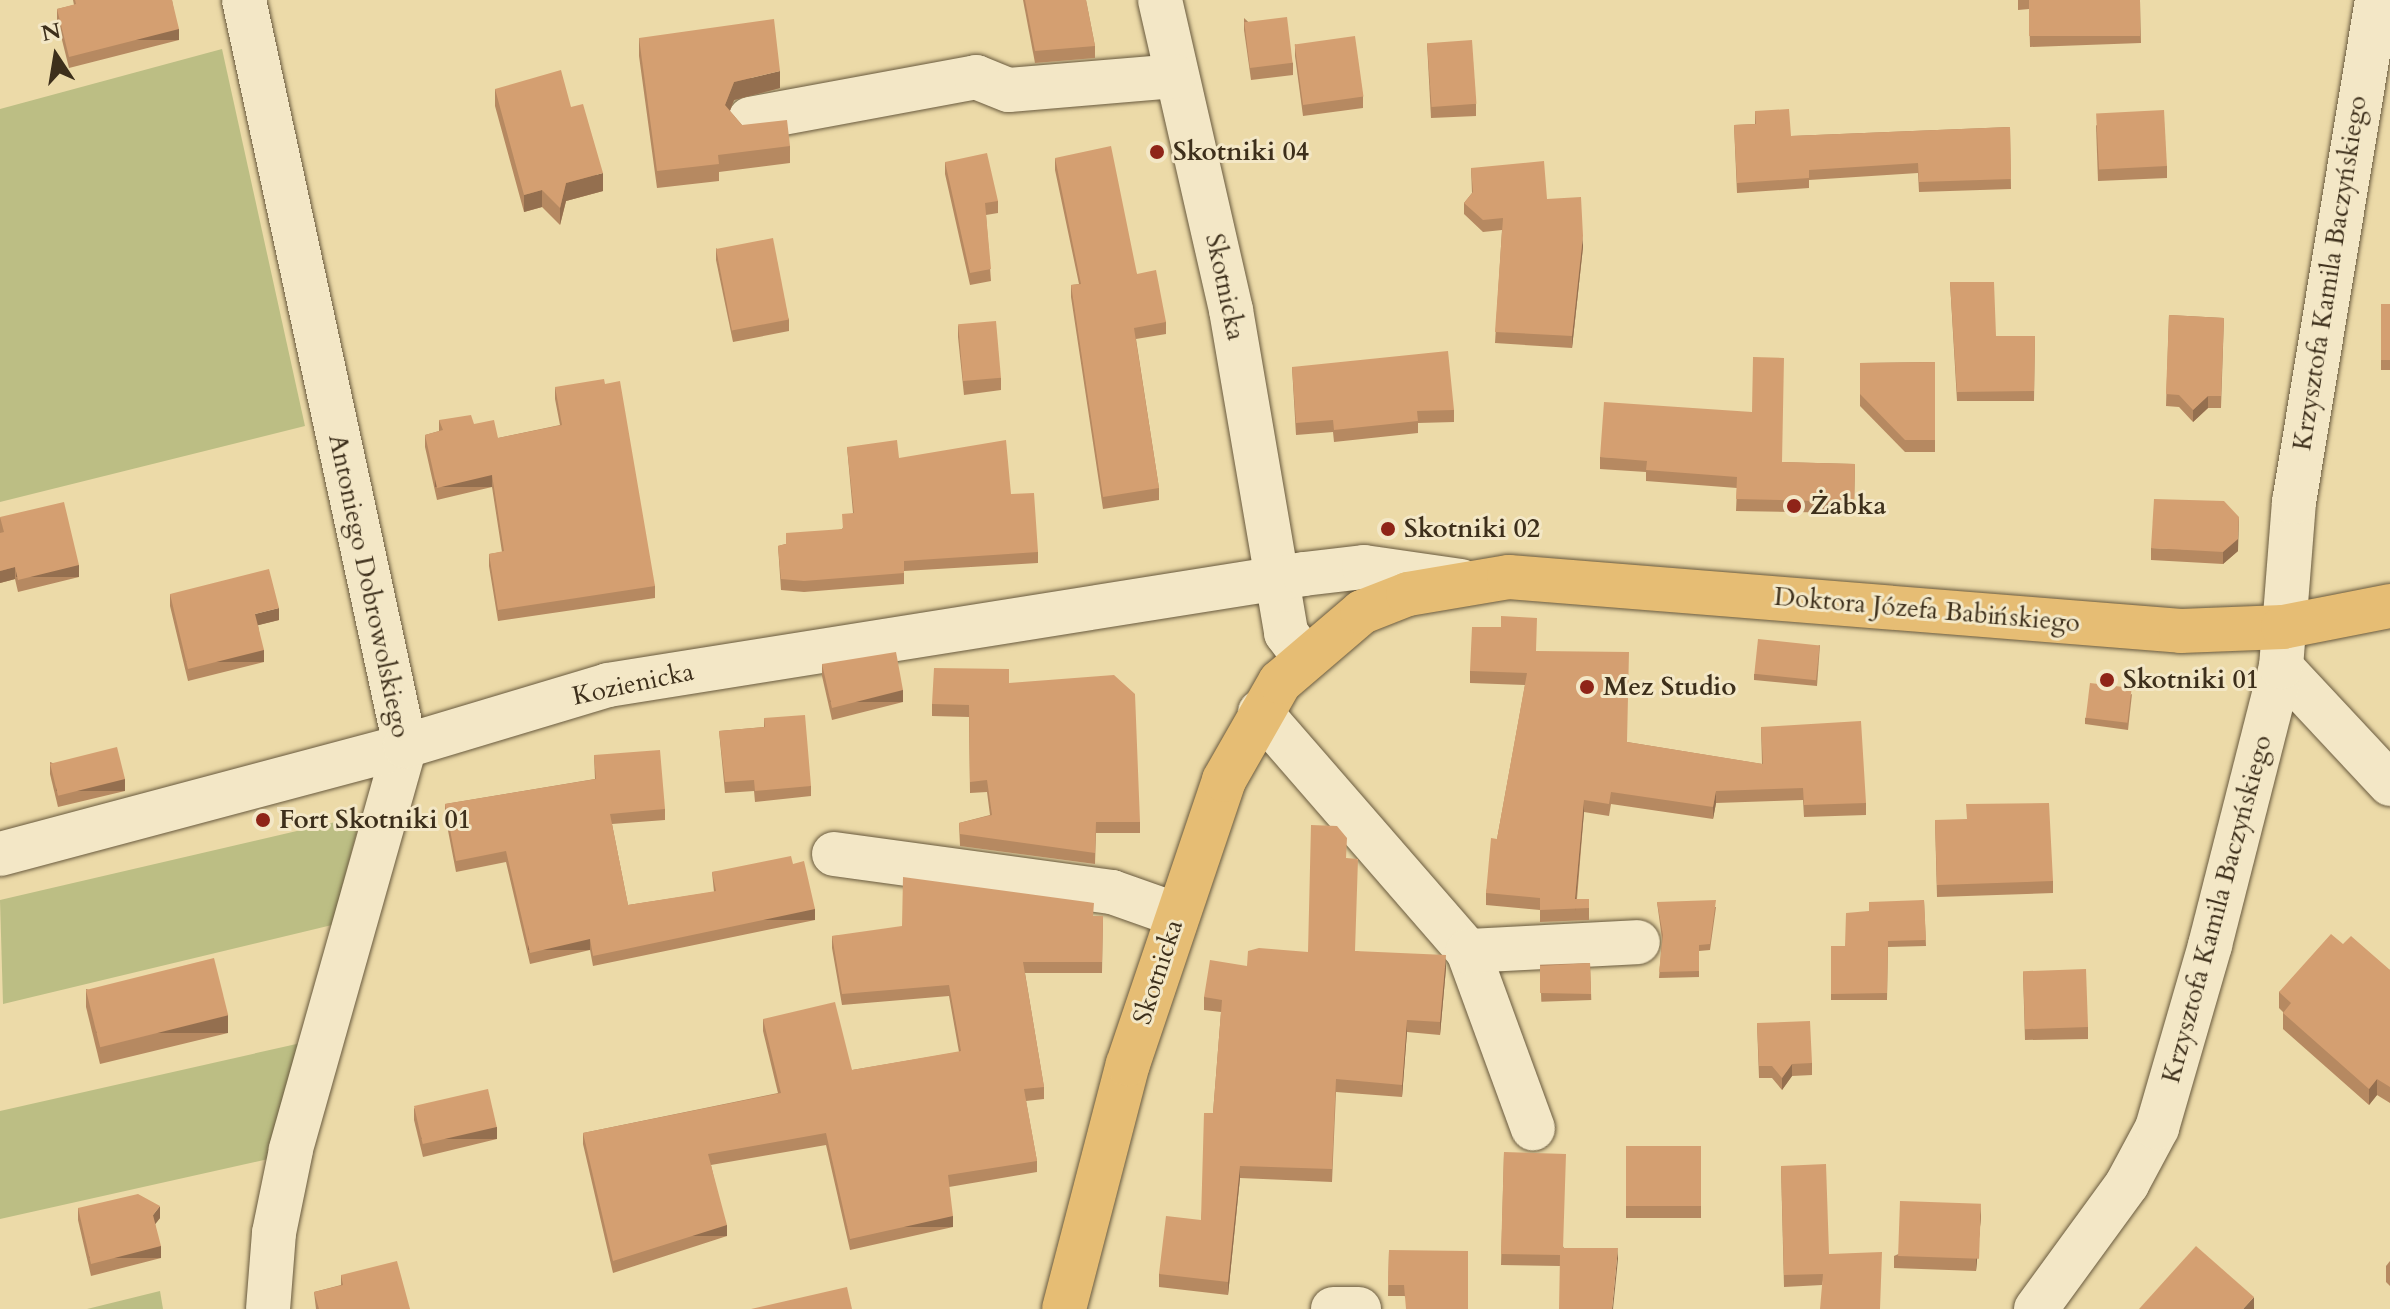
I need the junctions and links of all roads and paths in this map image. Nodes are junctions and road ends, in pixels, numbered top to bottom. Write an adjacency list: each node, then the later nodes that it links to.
1 (244, 0): 12 (street, Antoniego Dobrowolskiego)
2 (1160, 0): 4 (street, Skotnicka)
3 (2377, 0): 10 (street, Krzysztofa Kamila Baczyńskiego)
4 (1174, 76): 5 (street); 6 (street, Skotnicka)
5 (750, 119)
6 (1291, 575): 7 (street); 9 (street, Skotnicka); 12 (street, Kozienicka)
7 (1463, 581): 9 (main road, Skotnicka); 10 (main road, Doktora Józefa Babińskiego)
8 (2390, 606): 10 (main road, Doktora Józefa Babińskiego)
9 (1319, 645): 11 (main road, Skotnicka)
10 (2282, 647): 13 (street); 24 (street, Krzysztofa Kamila Baczyńskiego)
11 (1260, 712): 16 (main road, Skotnicka); 18 (street)
12 (405, 746): 14 (street, Kozienicka); 20 (street, Antoniego Dobrowolskiego)
13 (2390, 784)
14 (0, 854)
15 (834, 854): 16 (street)
16 (1177, 915): 21 (main road, Skotnicka)
17 (1638, 942): 18 (street)
18 (1468, 951): 19 (street)
19 (1533, 1129)
20 (268, 1309)
21 (1064, 1309)
22 (1333, 1309): 23 (street)
23 (1359, 1309)
24 (2036, 1309)

